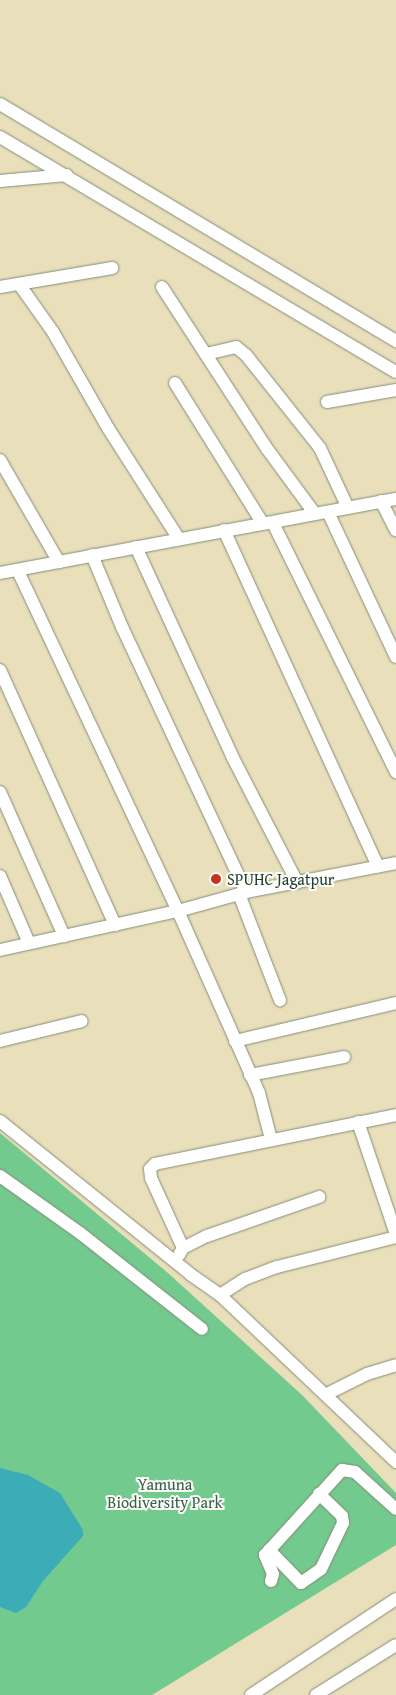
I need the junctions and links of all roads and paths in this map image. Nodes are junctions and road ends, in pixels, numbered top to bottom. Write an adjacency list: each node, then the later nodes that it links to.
1 (0, 104): 9 (street)
2 (0, 138): 3 (street)
3 (67, 175): 4 (street); 11 (street)
4 (0, 181)
5 (112, 268): 6 (street)
6 (19, 284): 7 (street); 23 (street)
7 (0, 287)
8 (162, 287): 10 (street)
9 (396, 341)
10 (206, 354): 18 (street); 19 (street)
11 (396, 372)
12 (175, 383): 20 (street)
13 (396, 390): 14 (street)
14 (327, 402)
15 (0, 460): 26 (street)
16 (396, 499): 17 (street)
17 (381, 502): 18 (street); 22 (street)
18 (348, 508): 19 (street)
19 (322, 513): 20 (street); 29 (street)
20 (268, 524): 21 (street); 31 (street)
21 (224, 530): 23 (street); 34 (street)
22 (396, 530)
23 (179, 539): 24 (street)
24 (136, 547): 25 (street); 36 (street)
25 (92, 555): 26 (street); 37 (street)
26 (59, 562): 27 (street)
27 (18, 571): 28 (street); 38 (street)
28 (0, 572)
29 (396, 657)
30 (0, 670): 39 (street)
31 (396, 772)
32 (0, 792): 40 (street)
33 (396, 863): 34 (street)
34 (378, 866): 36 (street)
35 (0, 876): 41 (street)
36 (297, 882): 37 (street)
37 (242, 893): 38 (street); 43 (street)
38 (178, 911): 39 (street); 47 (street)
39 (115, 925): 40 (street)
40 (64, 936): 41 (street)
41 (29, 943): 42 (street)
42 (0, 950)
43 (280, 1000)
44 (396, 1004): 47 (street)
45 (82, 1021): 46 (street)
46 (0, 1041)
47 (235, 1041): 49 (street)
48 (344, 1056): 49 (street)
49 (250, 1075): 53 (street)
50 (396, 1115): 52 (street)
51 (0, 1121): 58 (street)
52 (358, 1122): 53 (street); 56 (street)
53 (271, 1140): 57 (street)
54 (0, 1176): 60 (street)
55 (319, 1197): 57 (street)
56 (396, 1236): 59 (street)
57 (183, 1248): 58 (street)
58 (175, 1262): 59 (street)
59 (220, 1295): 62 (street)
60 (202, 1329)
61 (396, 1365): 62 (street)
62 (327, 1394): 63 (street)
63 (395, 1460)
64 (319, 1494): 65 (street); 66 (street); 66 (street)
65 (396, 1509)
66 (270, 1550): 67 (street)
67 (271, 1581)
68 (396, 1599): 70 (street)
69 (396, 1645): 71 (street)
70 (251, 1695)
71 (316, 1695)

